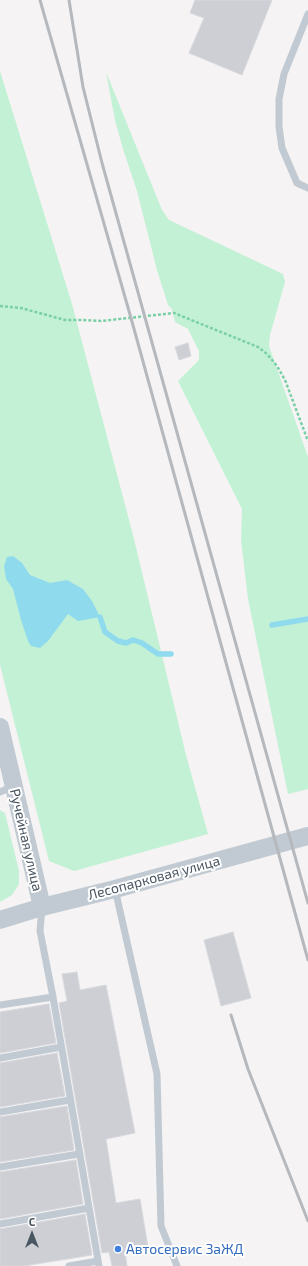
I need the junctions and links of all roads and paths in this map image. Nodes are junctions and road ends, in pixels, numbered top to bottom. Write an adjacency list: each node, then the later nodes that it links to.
1 (308, 14): 2 (lane)
2 (308, 188)
3 (0, 306): 4 (path)
4 (308, 441)
5 (0, 727): 6 (street, Ручейная улица)
6 (7, 789): 9 (street, Ручейная улица)
7 (308, 836): 8 (street, Лесопарковая улица)
8 (115, 889): 9 (street, Лесопарковая улица); 23 (lane)
9 (42, 907): 10 (street, Лесопарковая улица); 11 (lane)
10 (0, 920)
11 (53, 997): 12 (lane); 13 (lane)
12 (0, 1005)
13 (61, 1047): 14 (lane); 15 (lane)
14 (0, 1058)
15 (70, 1100): 16 (lane); 17 (lane)
16 (0, 1112)
17 (79, 1154): 18 (lane); 19 (lane)
18 (0, 1167)
19 (89, 1208): 20 (lane); 21 (lane)
20 (0, 1224)
21 (98, 1264): 22 (lane)
22 (69, 1266)
23 (177, 1266)

